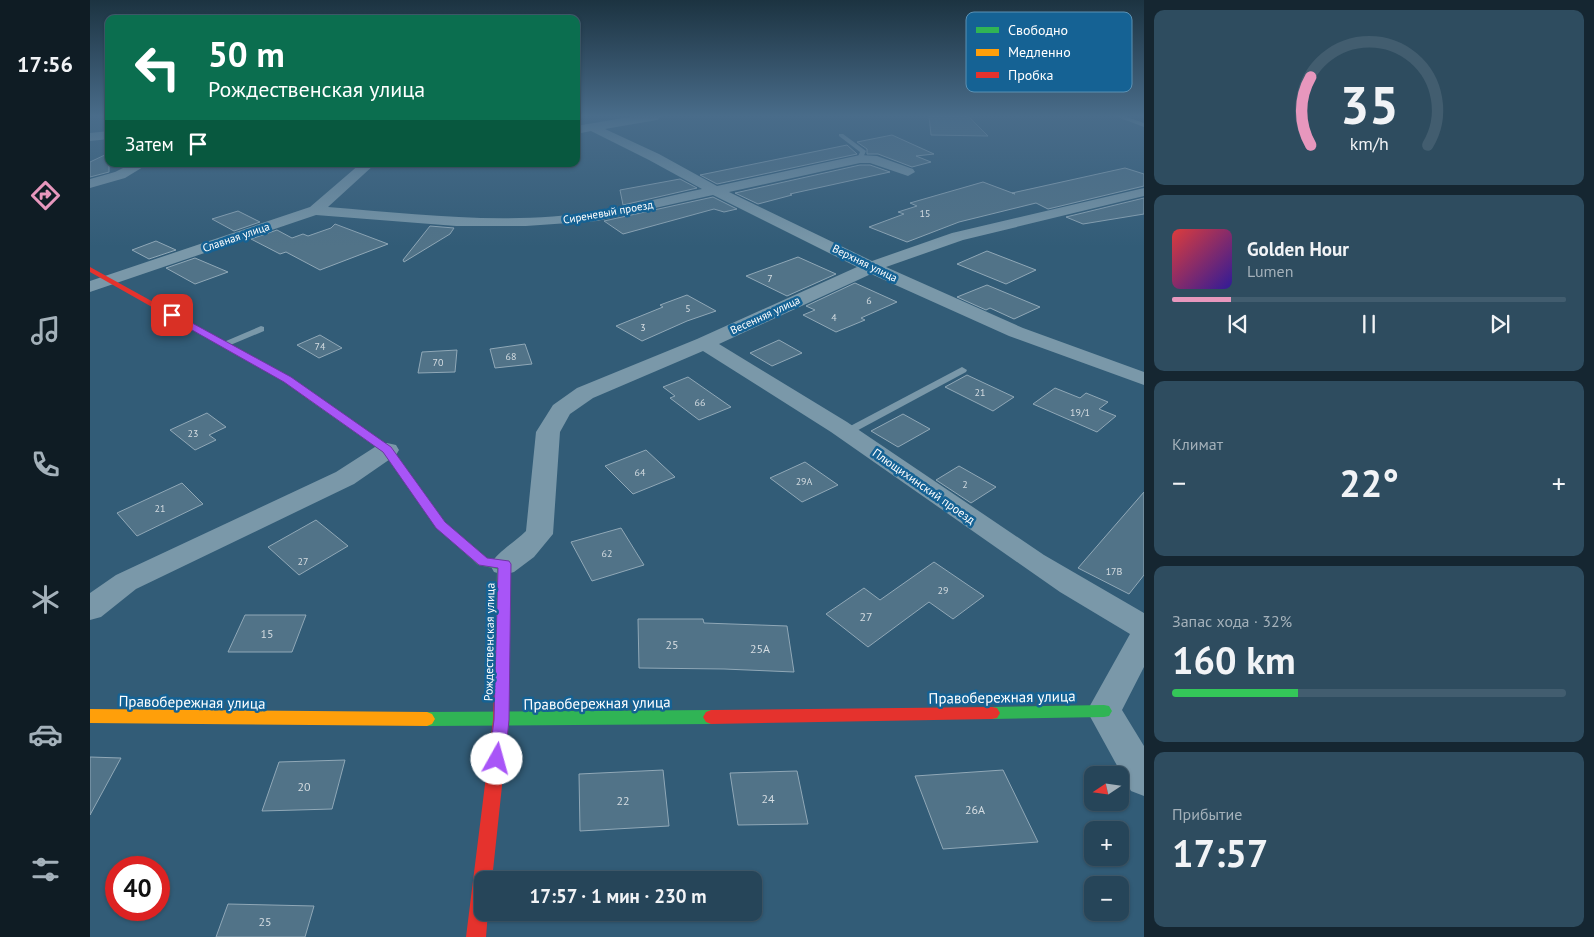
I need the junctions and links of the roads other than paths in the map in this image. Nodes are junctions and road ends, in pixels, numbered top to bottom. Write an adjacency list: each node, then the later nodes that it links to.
1 (659, 160): 8 (street, Верхняя улица)
2 (857, 160): 8 (street, Сиреневый проезд)
3 (874, 160): 6 (street)
4 (136, 167): 7 (street)
5 (365, 167): 10 (street, Славная улица)
6 (908, 172)
7 (90, 184)
8 (714, 190): 10 (street, Сиреневый проезд); 11 (street, Верхняя улица)
9 (1144, 192): 11 (street, Весенняя улица)
10 (315, 210): 13 (street, Славная улица)
11 (871, 267): 16 (street, Весенняя улица); 19 (street, Верхняя улица)
12 (90, 269): 13 (street)
13 (110, 280): 14 (street, Славная улица); 17 (street)
14 (90, 287)
15 (261, 329): 17 (lane)
16 (704, 343): 20 (street, Плющихинский проезд); 22 (street, Весенняя улица)
17 (224, 344): 21 (street)
18 (962, 370): 20 (lane)
19 (1144, 379)
20 (845, 432): 24 (street, Плющихинский проезд)
21 (387, 450): 22 (street); 23 (street)
22 (504, 564): 28 (street, Рождественская улица)
23 (90, 609)
24 (1144, 627)
25 (1144, 637): 26 (street)
26 (1104, 711): 28 (street, Правобережная улица); 29 (street)
27 (90, 716): 28 (street, Правобережная улица)
28 (501, 720): 30 (street, Рождественская улица)
29 (1144, 779)
30 (476, 937)

